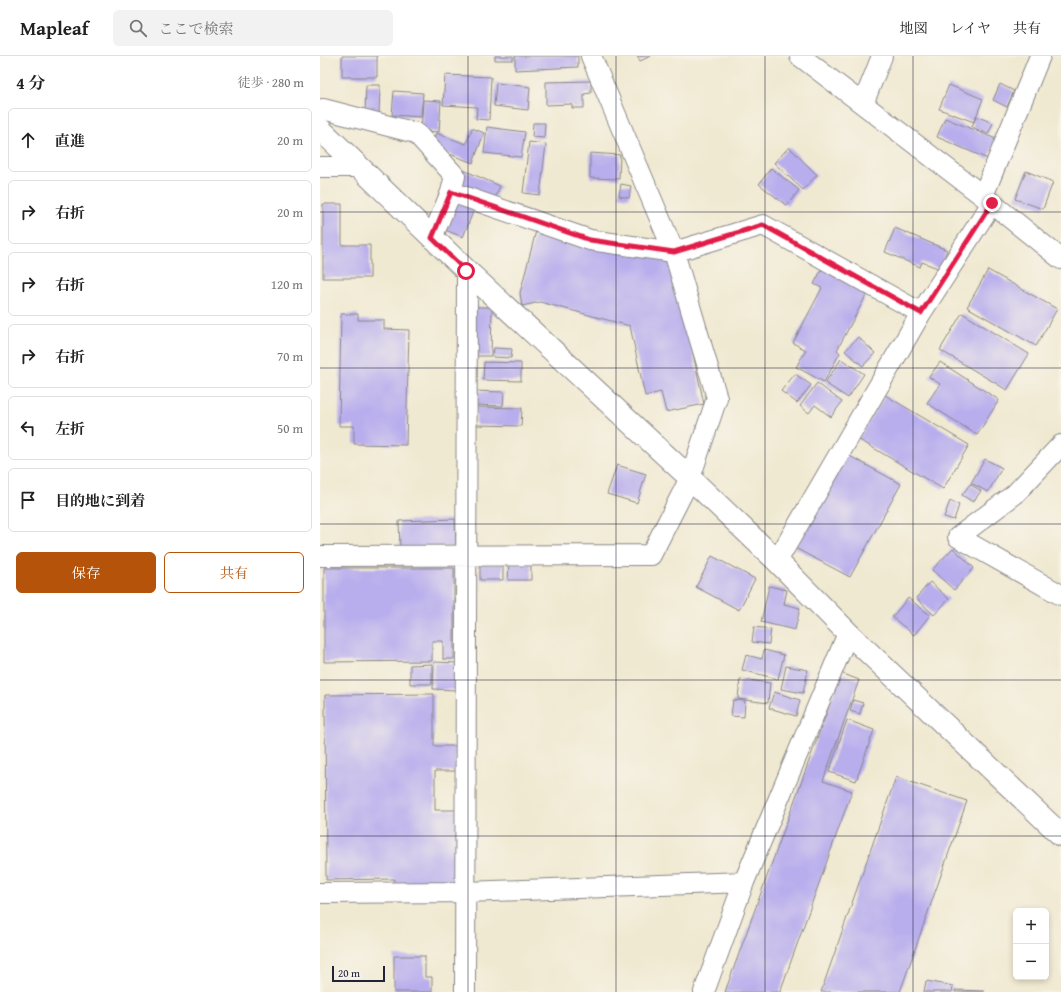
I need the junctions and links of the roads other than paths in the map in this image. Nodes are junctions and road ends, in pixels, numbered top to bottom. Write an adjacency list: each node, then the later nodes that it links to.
1 (591, 56): 13 (street)
2 (800, 56): 5 (street)
3 (882, 56): 5 (street)
4 (1040, 56): 11 (street)
5 (863, 104): 11 (street)
6 (320, 113): 10 (street)
7 (320, 129): 9 (street)
8 (320, 167): 9 (street)
9 (359, 167): 12 (street)
10 (451, 192): 12 (street); 13 (street)
11 (987, 199): 14 (street); 16 (street)
12 (432, 238): 15 (street)
13 (674, 252): 16 (street); 18 (street)
14 (1061, 259)
15 (466, 271): 18 (street); 20 (street)
16 (921, 313): 21 (street)
17 (1061, 445): 22 (street)
18 (690, 478): 20 (street); 21 (street)
19 (320, 556): 20 (street)
20 (466, 556): 26 (street)
21 (777, 561): 23 (street)
22 (1061, 595)
23 (848, 633): 24 (street); 25 (street)
24 (1061, 835)
25 (744, 882): 26 (street); 29 (street)
26 (465, 892): 27 (street); 28 (street)
27 (320, 893)
28 (465, 992)
29 (704, 992)

